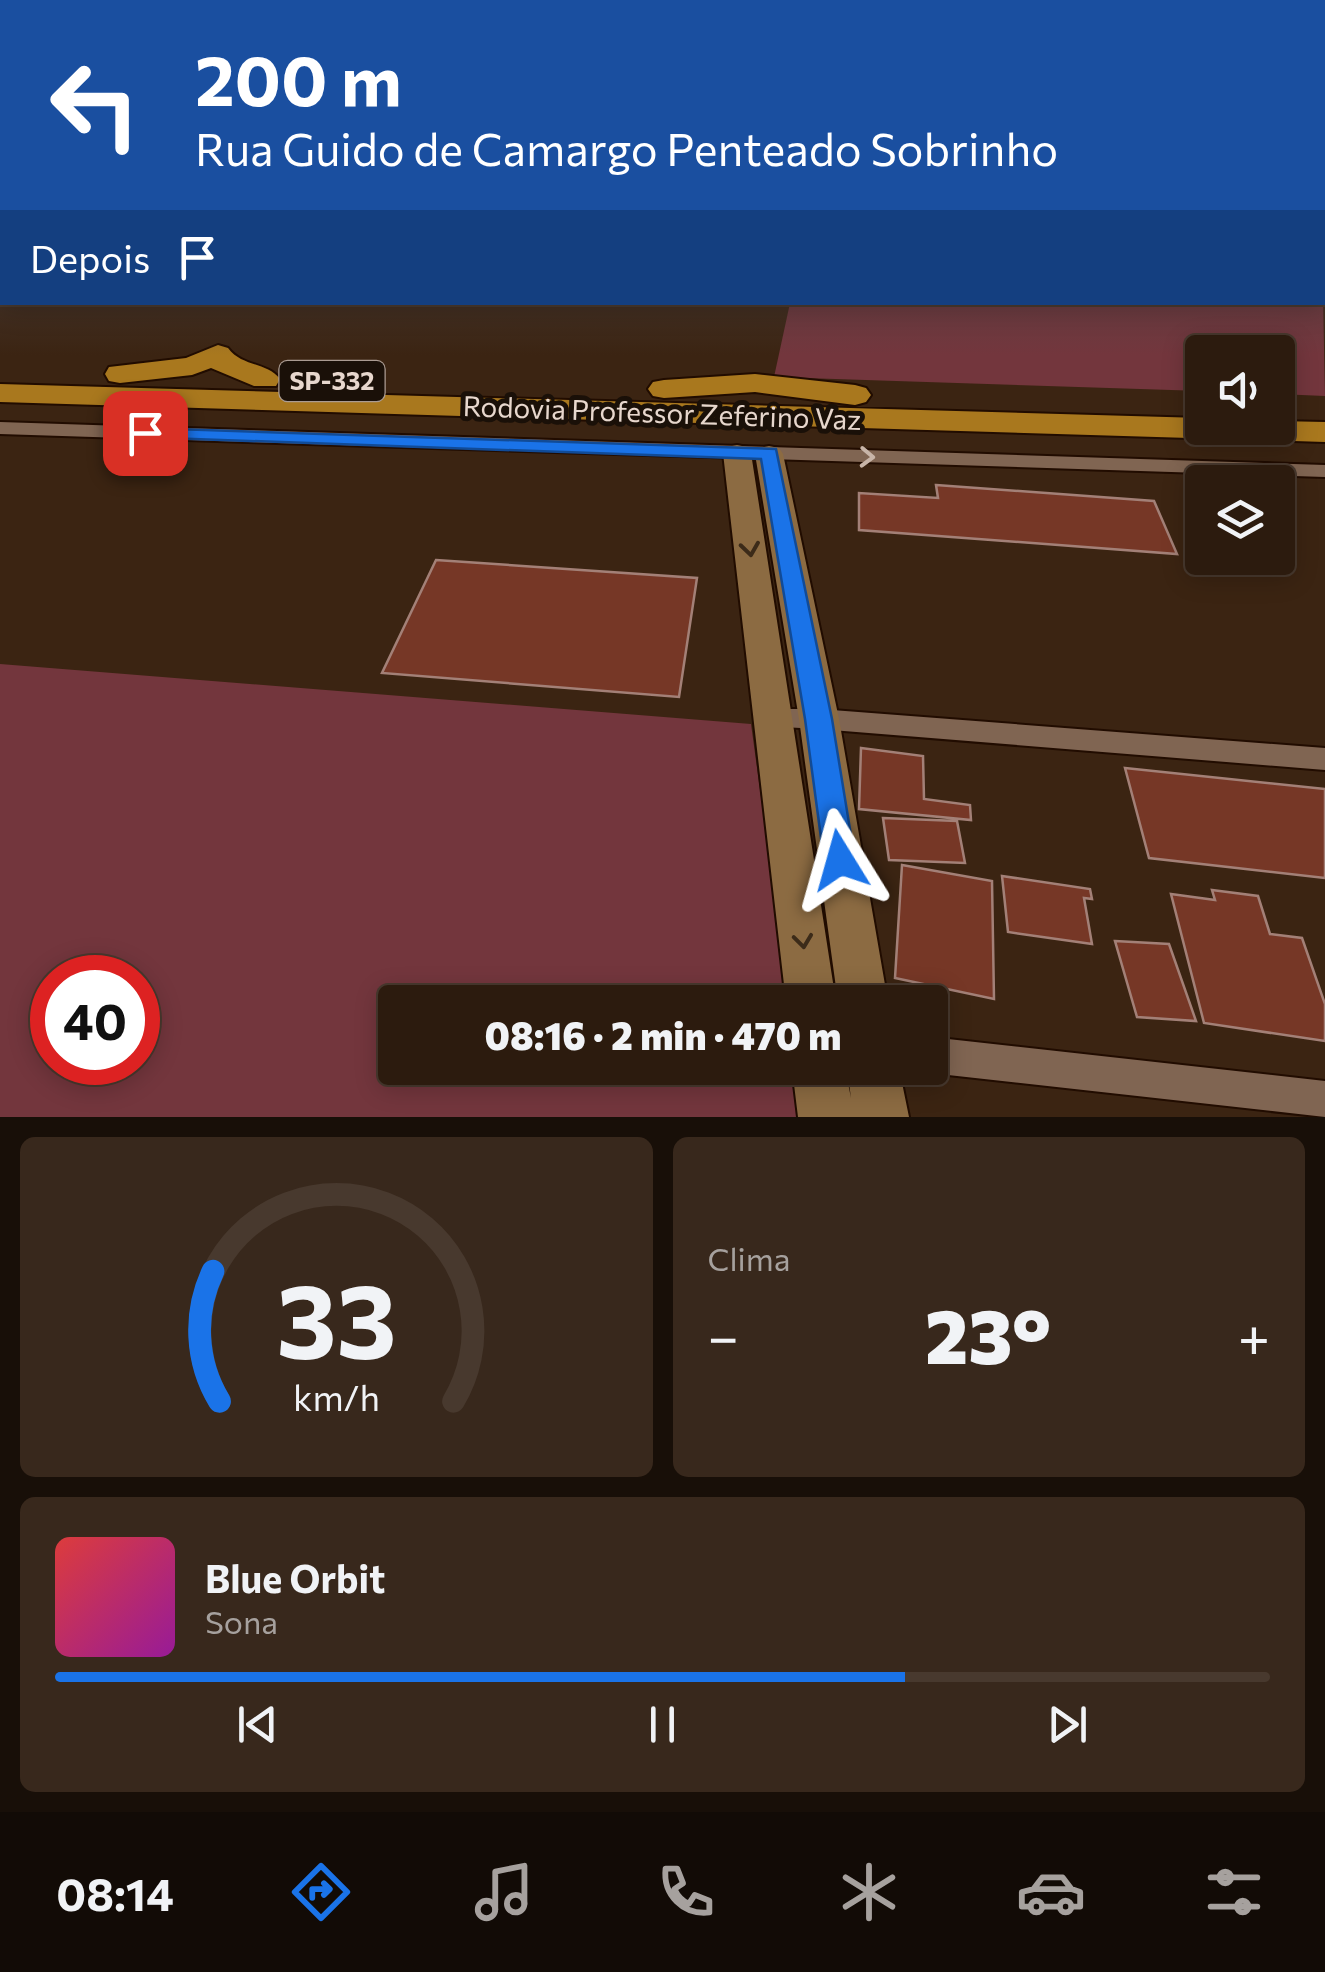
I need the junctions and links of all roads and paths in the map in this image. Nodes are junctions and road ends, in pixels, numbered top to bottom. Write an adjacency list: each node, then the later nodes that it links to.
1 (0, 371): 5 (highway, Rodovia Professor Zeferino Vaz / SP-332)
2 (0, 393): 3 (highway, Rodovia Professor Zeferino Vaz / SP-332)
3 (172, 399): 4 (highway); 9 (highway, Rodovia Professor Zeferino Vaz / SP-332)
4 (0, 404)
5 (1185, 405)
6 (1295, 407): 7 (highway)
7 (1325, 408)
8 (0, 428): 10 (street)
9 (1325, 432)
10 (753, 453): 11 (street, one-way to 11); 12 (street, one-way to 12); 13 (street)
11 (1325, 471)
12 (774, 719): 13 (street); 15 (street, one-way to 15)
13 (819, 719): 14 (street); 16 (street)
14 (1325, 759)
15 (809, 985)
16 (860, 985)
17 (948, 1057): 20 (street)
18 (821, 1085): 21 (street)
19 (876, 1085): 22 (street)
20 (1325, 1100)
21 (826, 1117)
22 (881, 1117)

